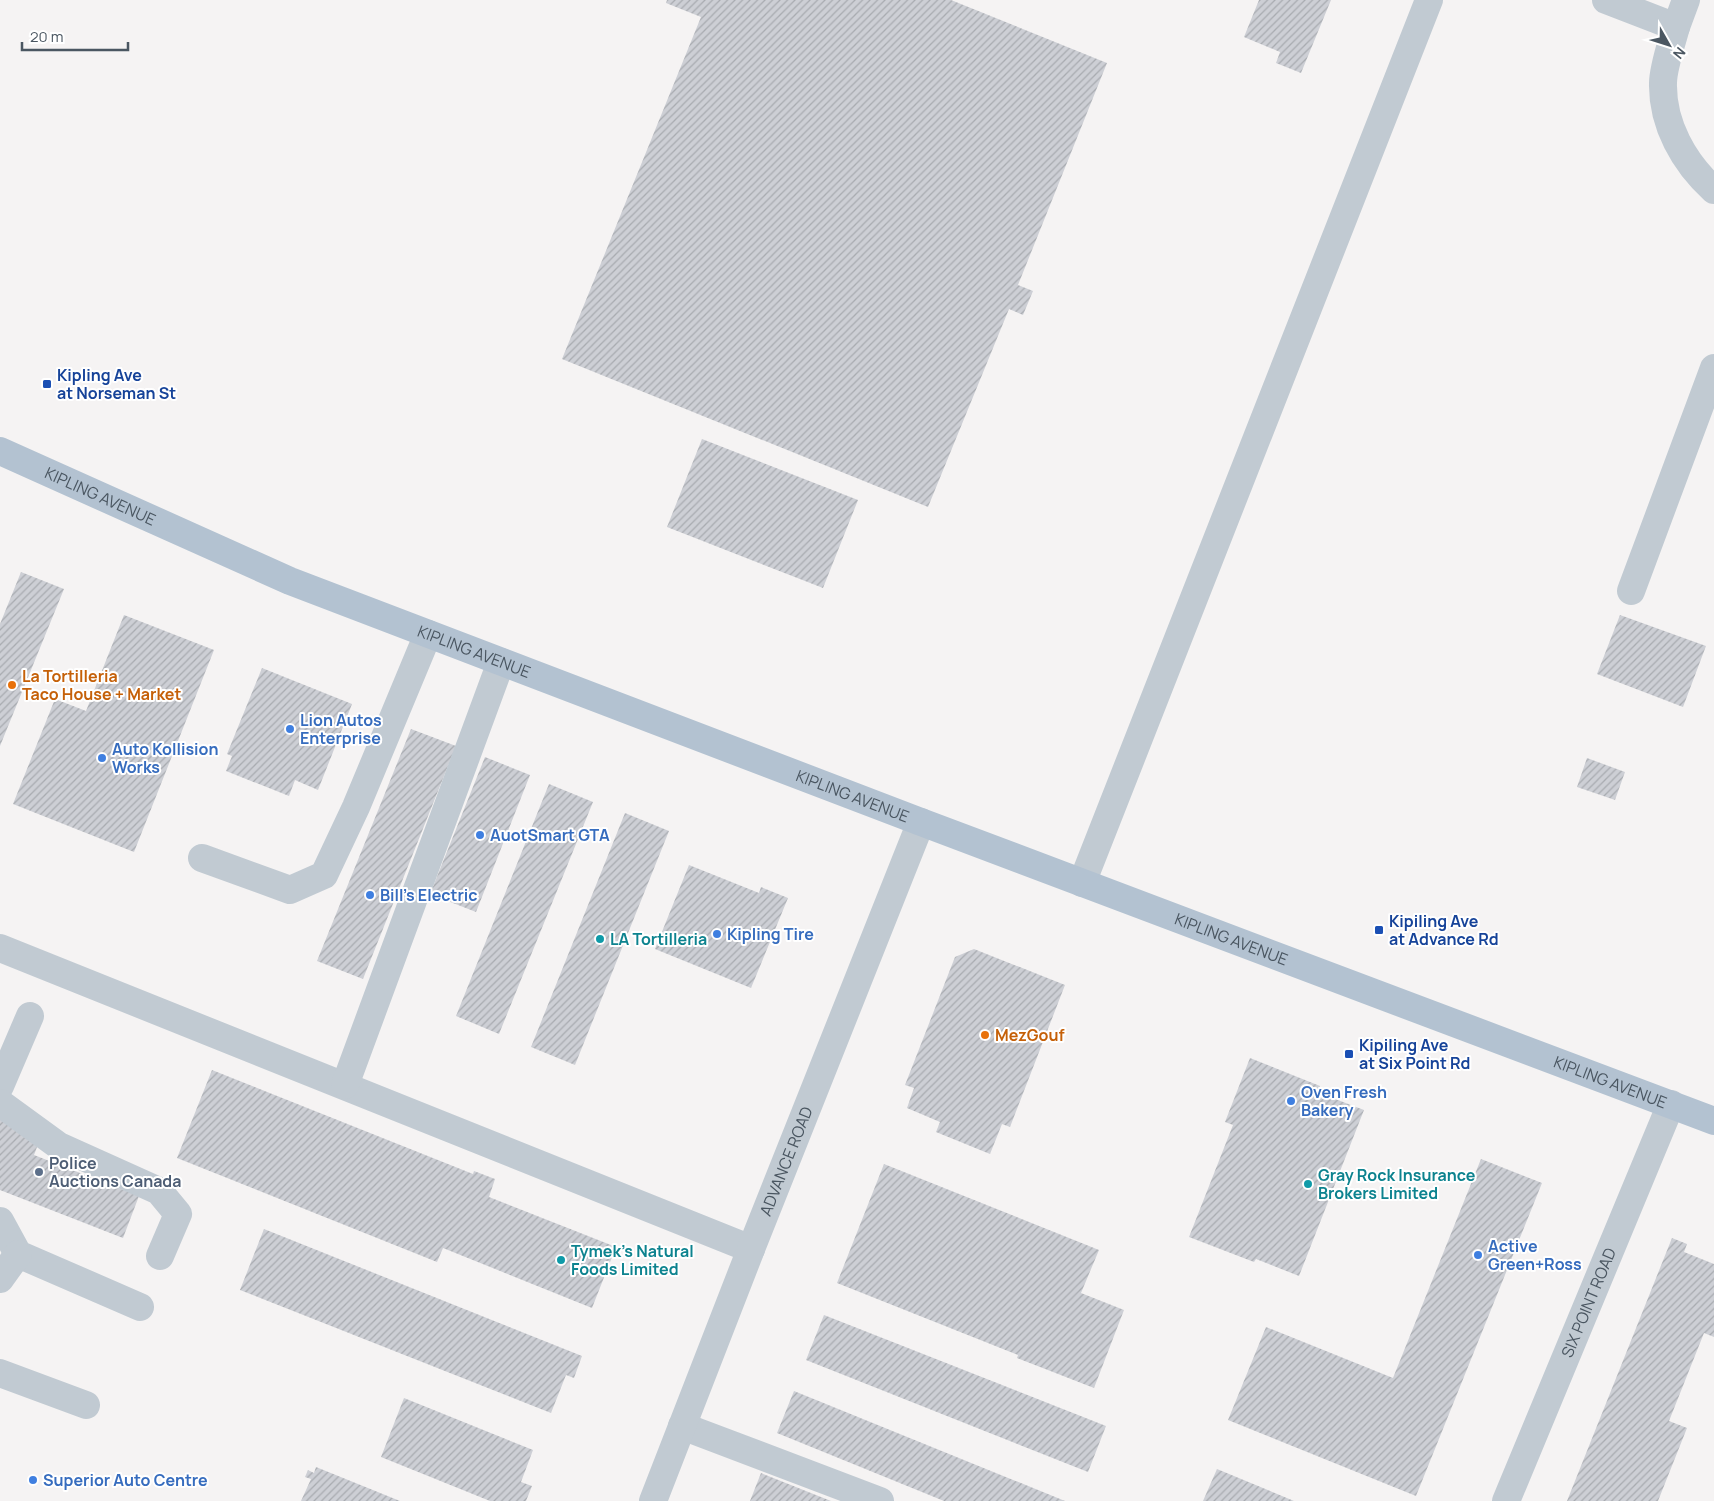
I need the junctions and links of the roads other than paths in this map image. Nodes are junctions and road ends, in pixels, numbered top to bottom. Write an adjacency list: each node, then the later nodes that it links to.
1 (1429, 0): 13 (street)
2 (1606, 0): 4 (street)
3 (1686, 0): 4 (street)
4 (1676, 27): 5 (street)
5 (1714, 190)
6 (1714, 368): 8 (street)
7 (0, 451): 9 (main road, KIPLING AVENUE)
8 (1631, 591)
9 (428, 634): 10 (main road, KIPLING AVENUE); 12 (street)
10 (501, 662): 11 (main road, KIPLING AVENUE); 16 (street)
11 (921, 822): 13 (main road, KIPLING AVENUE); 22 (street, ADVANCE ROAD)
12 (202, 858)
13 (1082, 883): 19 (main road, KIPLING AVENUE)
14 (0, 948): 16 (street)
15 (30, 1016): 17 (street)
16 (345, 1085): 22 (street)
17 (0, 1086)
18 (0, 1103): 24 (street)
19 (1671, 1104): 20 (main road, KIPLING AVENUE); 32 (street, SIX POINT ROAD)
20 (1714, 1121)
21 (0, 1221): 23 (street)
22 (751, 1249): 29 (street, ADVANCE ROAD)
23 (18, 1254): 25 (street); 26 (street)
24 (160, 1256)
25 (0, 1279)
26 (140, 1307)
27 (0, 1373): 28 (street)
28 (86, 1405)
29 (682, 1426): 30 (street, ADVANCE ROAD); 31 (street)
30 (653, 1501)
31 (880, 1501)
32 (1506, 1501)

